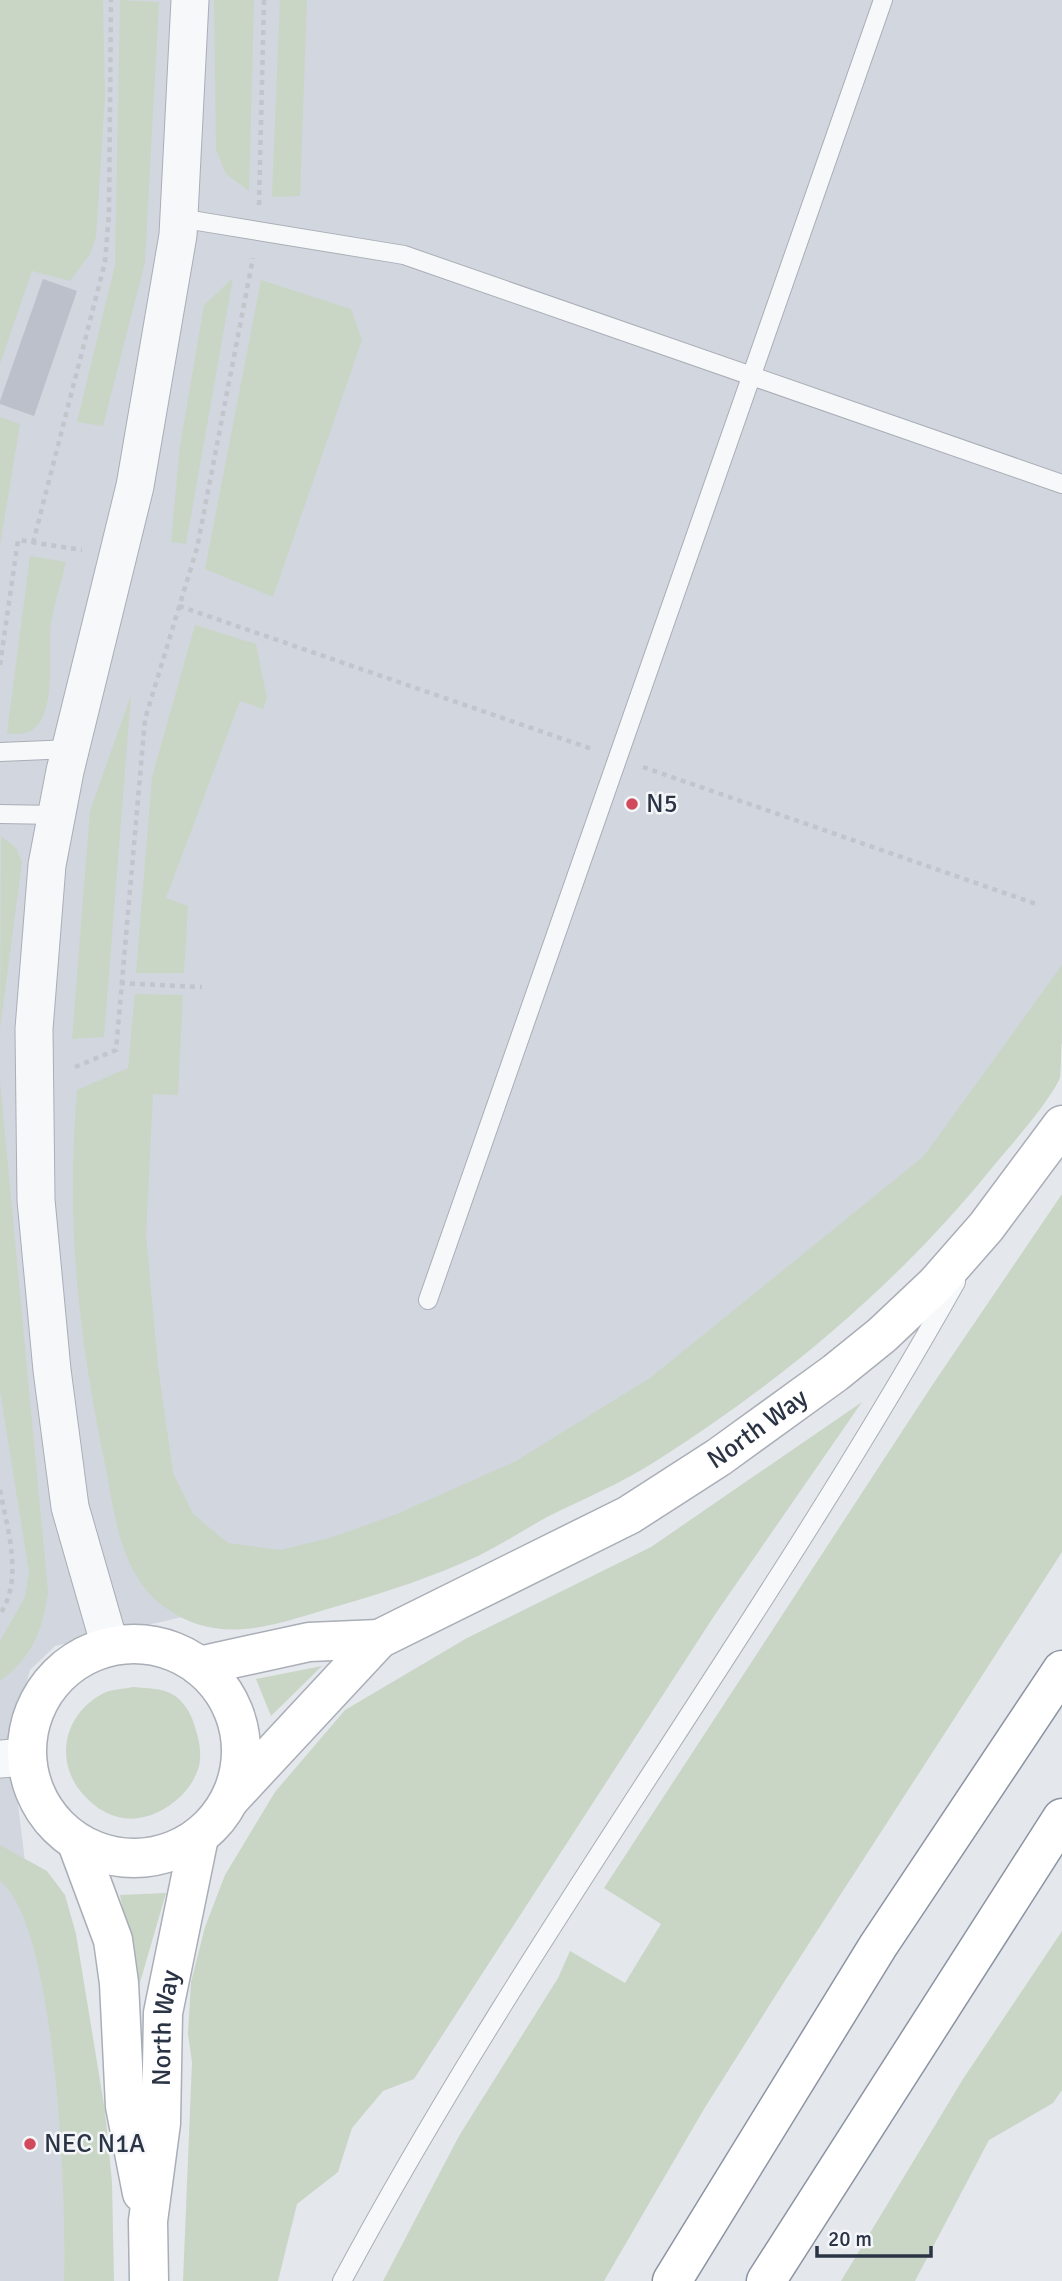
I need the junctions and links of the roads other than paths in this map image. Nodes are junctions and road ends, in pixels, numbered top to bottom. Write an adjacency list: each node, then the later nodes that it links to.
1 (190, 0): 3 (street)
2 (883, 0): 4 (lane)
3 (179, 218): 4 (lane); 6 (street)
4 (752, 375): 5 (lane); 12 (lane)
5 (1062, 484)
6 (71, 749): 7 (lane); 9 (street)
7 (0, 752)
8 (0, 814): 9 (lane)
9 (56, 815): 14 (street)
10 (1062, 1125): 11 (main road, North Way)
11 (986, 1227): 13 (main road, North Way); 24 (lane)
12 (428, 1300)
13 (379, 1639): 15 (main road, North Way); 18 (main road, North Way)
14 (110, 1647): 15 (main road); 17 (main road)
15 (199, 1666): 18 (main road)
16 (1062, 1670): 25 (main road)
17 (13, 1758): 21 (main road)
18 (231, 1798): 20 (main road)
19 (1062, 1818): 26 (main road)
20 (199, 1837): 21 (main road); 22 (main road, North Way)
21 (77, 1843): 22 (main road, North Way)
22 (148, 2221): 23 (main road, North Way)
23 (149, 2281)
24 (342, 2281)
25 (672, 2281)
26 (766, 2281)

